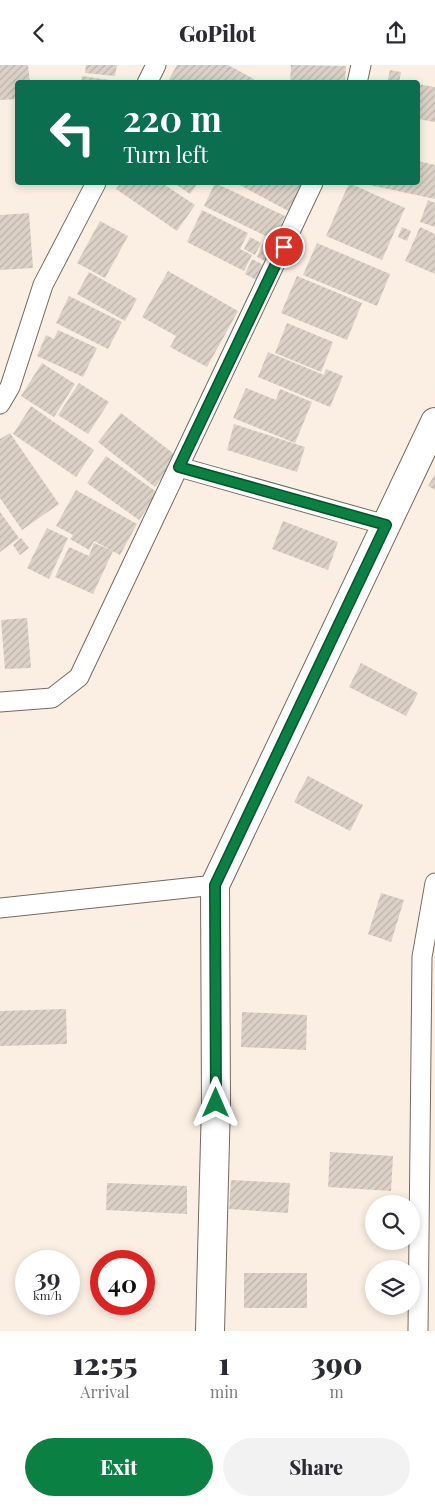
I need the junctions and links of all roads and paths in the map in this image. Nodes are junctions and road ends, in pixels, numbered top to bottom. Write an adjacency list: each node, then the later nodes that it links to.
1 (156, 65): 3 (street)
2 (361, 65): 4 (street)
3 (148, 80)
4 (358, 80)
5 (95, 185): 7 (street)
6 (312, 185): 9 (street)
7 (0, 404)
8 (435, 421): 10 (street)
9 (179, 467): 10 (street); 11 (street)
10 (386, 525): 13 (street)
11 (0, 702)
12 (435, 883): 16 (street)
13 (215, 885): 14 (street); 15 (street)
14 (0, 908)
15 (210, 1331)
16 (418, 1331)

